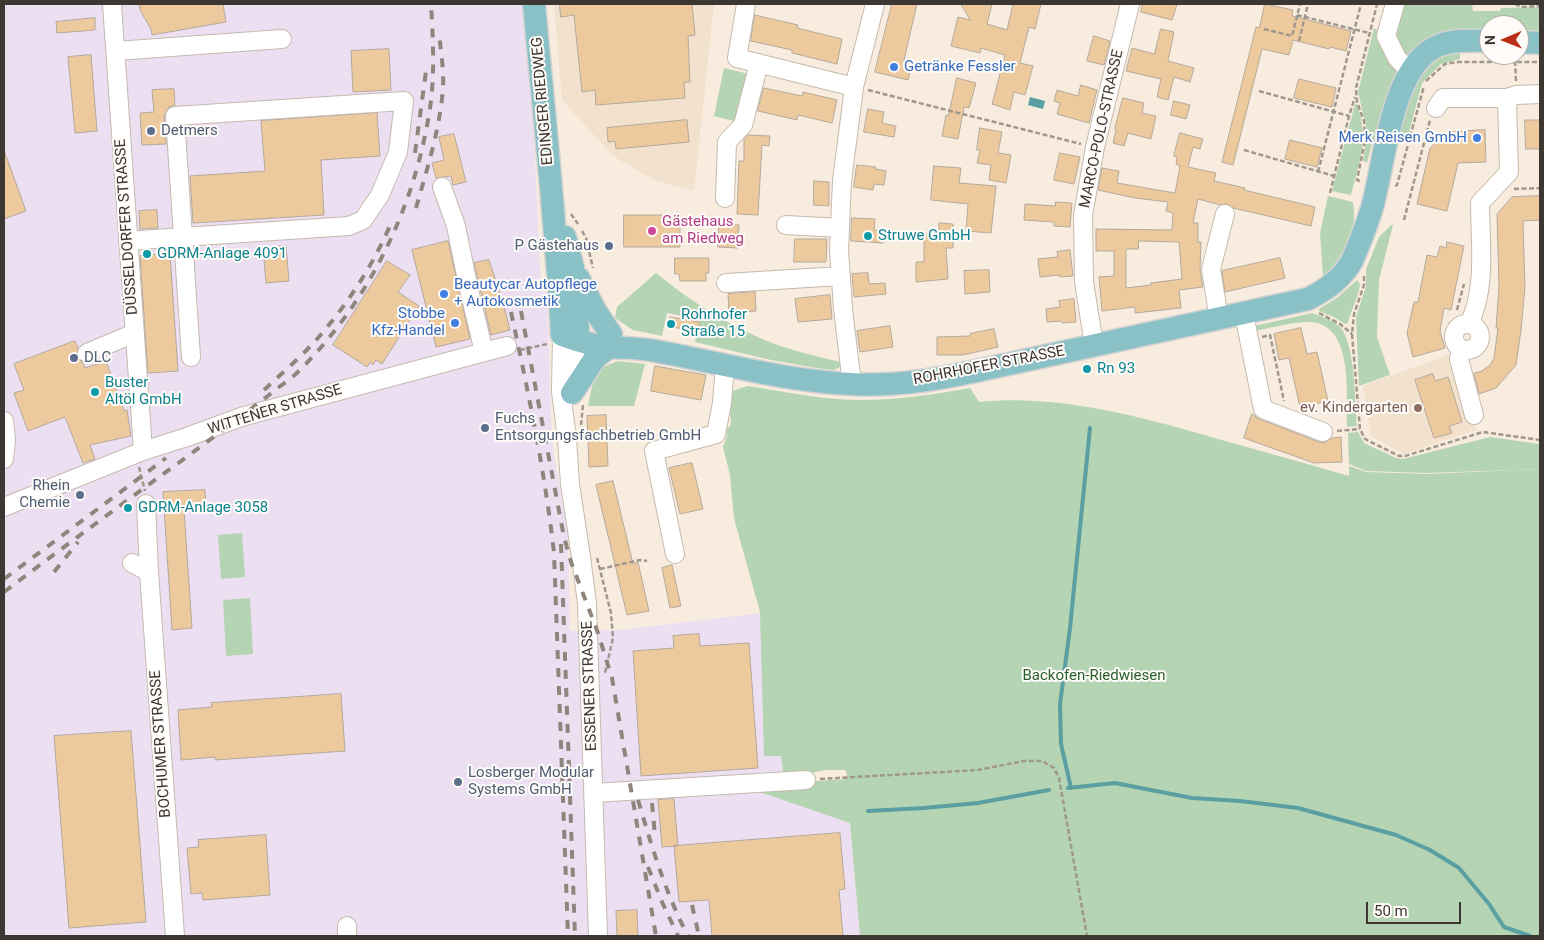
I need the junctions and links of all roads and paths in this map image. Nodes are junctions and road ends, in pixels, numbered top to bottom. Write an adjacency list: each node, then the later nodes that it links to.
1 (112, 4): 21 (street, DÜSSELDORFER STRASSE)
2 (534, 4): 45 (main road, EDINGER RIEDWEG)
3 (746, 4): 22 (street)
4 (875, 4): 25 (street)
5 (1130, 4): 33 (street, MARCO-POLO-STRASSE)
6 (1300, 4): 13 (path)
7 (1308, 4): 14 (path)
8 (1361, 4): 16 (path)
9 (1377, 4): 17 (path)
10 (1395, 4): 24 (street)
11 (1515, 4): 12 (path)
12 (1540, 6)
13 (1297, 15): 14 (path); 15 (path)
14 (1305, 17): 16 (path); 19 (path)
15 (1264, 29)
16 (1354, 30): 17 (path); 31 (path)
17 (1370, 33): 28 (path)
18 (282, 39): 21 (street)
19 (1299, 41)
20 (1479, 42): 24 (main road, ROHRHOFER STRASSE)
21 (116, 50): 51 (street, DÜSSELDORFER STRASSE)
22 (759, 63): 25 (street); 44 (street)
23 (1514, 65): 29 (path)
24 (1410, 72): 58 (main road, ROHRHOFER STRASSE)
25 (854, 87): 33 (path); 49 (street)
26 (1259, 91): 31 (path)
27 (1540, 94): 29 (street)
28 (1356, 96): 32 (path); 40 (path)
29 (1512, 96): 30 (street); 39 (street)
30 (1436, 108): 47 (path)
31 (1333, 112): 32 (path); 37 (path)
32 (1349, 116): 38 (path)
33 (1095, 147): 65 (street, MARCO-POLO-STRASSE)
34 (1244, 150): 36 (path)
35 (1301, 163): 36 (path)
36 (1300, 167): 37 (path)
37 (1318, 172): 38 (path)
38 (1334, 176): 43 (path)
39 (1499, 182): 42 (path); 74 (street)
40 (1359, 186)
41 (442, 187): 67 (street)
42 (1540, 188)
43 (1330, 193)
44 (725, 198)
45 (562, 204): 52 (main road, EDINGER RIEDWEG); 54 (path); 62 (main road, EDINGER RIEDWEG)
46 (1225, 214): 59 (street)
47 (1404, 220)
48 (786, 226): 49 (street)
49 (840, 228): 55 (street)
50 (183, 237): 50 (street); 51 (street); 69 (street)
51 (128, 241): 60 (street, DÜSSELDORFER STRASSE)
52 (573, 268): 62 (main road, EDINGER RIEDWEG); 64 (main road)
53 (1363, 270): 61 (path)
54 (595, 276)
55 (841, 276): 56 (street); 71 (street)
56 (726, 283)
57 (1318, 312): 61 (path)
58 (1244, 314): 59 (main road, ROHRHOFER STRASSE); 63 (street)
59 (1219, 319): 65 (main road, ROHRHOFER STRASSE)
60 (135, 333): 68 (street); 80 (street, DÜSSELDORFER STRASSE)
61 (1352, 334): 76 (path)
62 (568, 337): 64 (main road, ROHRHOFER STRASSE); 66 (path); 72 (street, ESSENER STRASSE); 77 (street, ESSENER STRASSE)
63 (1249, 340): 73 (street); 73 (path)
64 (610, 341): 70 (main road, ROHRHOFER STRASSE); 72 (main road)
65 (1094, 345): 71 (main road, ROHRHOFER STRASSE)
66 (507, 346): 67 (street, WITTENER STRASSE)
67 (484, 352): 80 (street, WITTENER STRASSE)
68 (87, 353)
69 (191, 357)
70 (725, 364): 71 (main road, ROHRHOFER STRASSE); 85 (street)
71 (852, 384)
72 (578, 396): 77 (street, ESSENER STRASSE); 77 (path)
73 (1262, 406): 78 (street)
74 (1474, 415)
75 (4, 422): 81 (street)
76 (1360, 429): 78 (path); 79 (path)
77 (574, 432): 92 (street, ESSENER STRASSE)
78 (1323, 432)
79 (1540, 440)
80 (139, 452): 82 (path); 83 (street, WITTENER STRASSE)
81 (4, 459)
82 (146, 504): 89 (street, BOCHUMER STRASSE)
83 (4, 507)
84 (596, 552): 88 (path)
85 (675, 554)
86 (647, 560): 88 (path)
87 (132, 562): 89 (street)
88 (600, 569): 90 (path)
89 (149, 572): 93 (street, BOCHUMER STRASSE)
90 (608, 661)
91 (806, 780): 92 (street); 95 (path)
92 (594, 793): 94 (street, ESSENER STRASSE)
93 (175, 936)
94 (598, 936)
95 (1087, 936)

